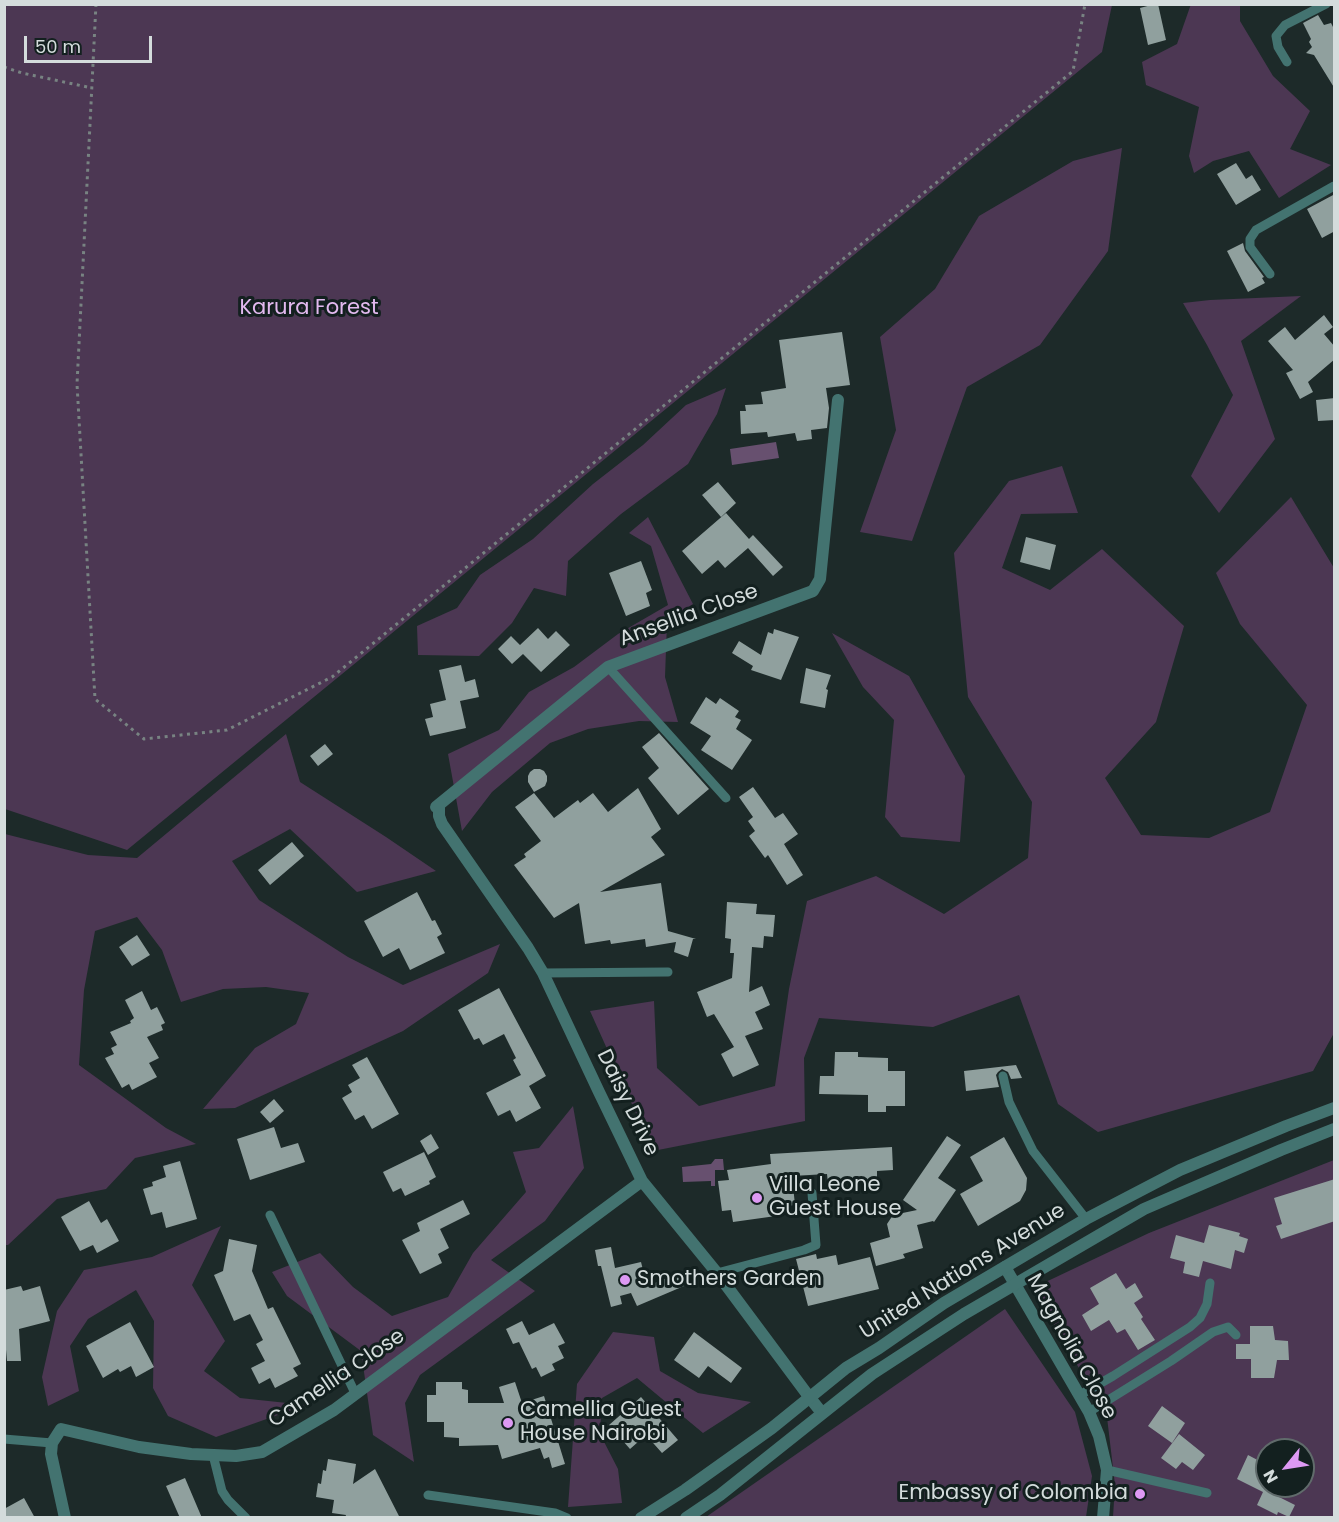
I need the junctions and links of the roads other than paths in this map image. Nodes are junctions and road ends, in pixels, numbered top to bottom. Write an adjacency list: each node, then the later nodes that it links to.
1 (1326, 4): 2 (lane)
2 (1287, 62)
3 (1335, 186): 4 (lane)
4 (1270, 274)
5 (838, 400): 6 (street, Ansellia Close)
6 (608, 667): 7 (lane); 8 (street, Ansellia Close)
7 (726, 798)
8 (439, 807): 9 (street, Daisy Drive)
9 (543, 972): 10 (lane); 14 (street, Daisy Drive)
10 (668, 972)
11 (1003, 1076): 17 (lane)
12 (1335, 1108): 17 (street, United Nations Avenue)
13 (1335, 1129): 21 (street, United Nations Avenue)
14 (642, 1181): 19 (street, Daisy Drive); 23 (street, Camellia Close)
15 (812, 1193): 19 (lane)
16 (270, 1215): 23 (lane)
17 (1086, 1219): 18 (street, United Nations Avenue)
18 (1005, 1267): 21 (street, Magnolia Close); 25 (street, United Nations Avenue)
19 (717, 1273): 25 (street, Daisy Drive)
20 (1210, 1283): 24 (lane)
21 (1014, 1285): 24 (street, Magnolia Close); 27 (street, United Nations Avenue)
22 (1236, 1335): 26 (lane)
23 (355, 1394): 30 (street, Camellia Close)
24 (1080, 1395): 26 (street, Magnolia Close)
25 (810, 1398): 27 (street, Daisy Drive); 37 (street, United Nations Avenue)
26 (1089, 1412): 31 (street, Magnolia Close)
27 (822, 1413): 38 (street, United Nations Avenue)
28 (4, 1439): 29 (lane)
29 (52, 1443): 30 (street, Camellia Close); 34 (street)
30 (213, 1455): 35 (lane)
31 (1107, 1470): 32 (lane); 39 (street, Magnolia Close)
32 (1207, 1493)
33 (428, 1495): 36 (lane)
34 (65, 1518)
35 (246, 1518)
36 (567, 1518)
37 (641, 1518)
38 (686, 1518)
39 (1103, 1518)

